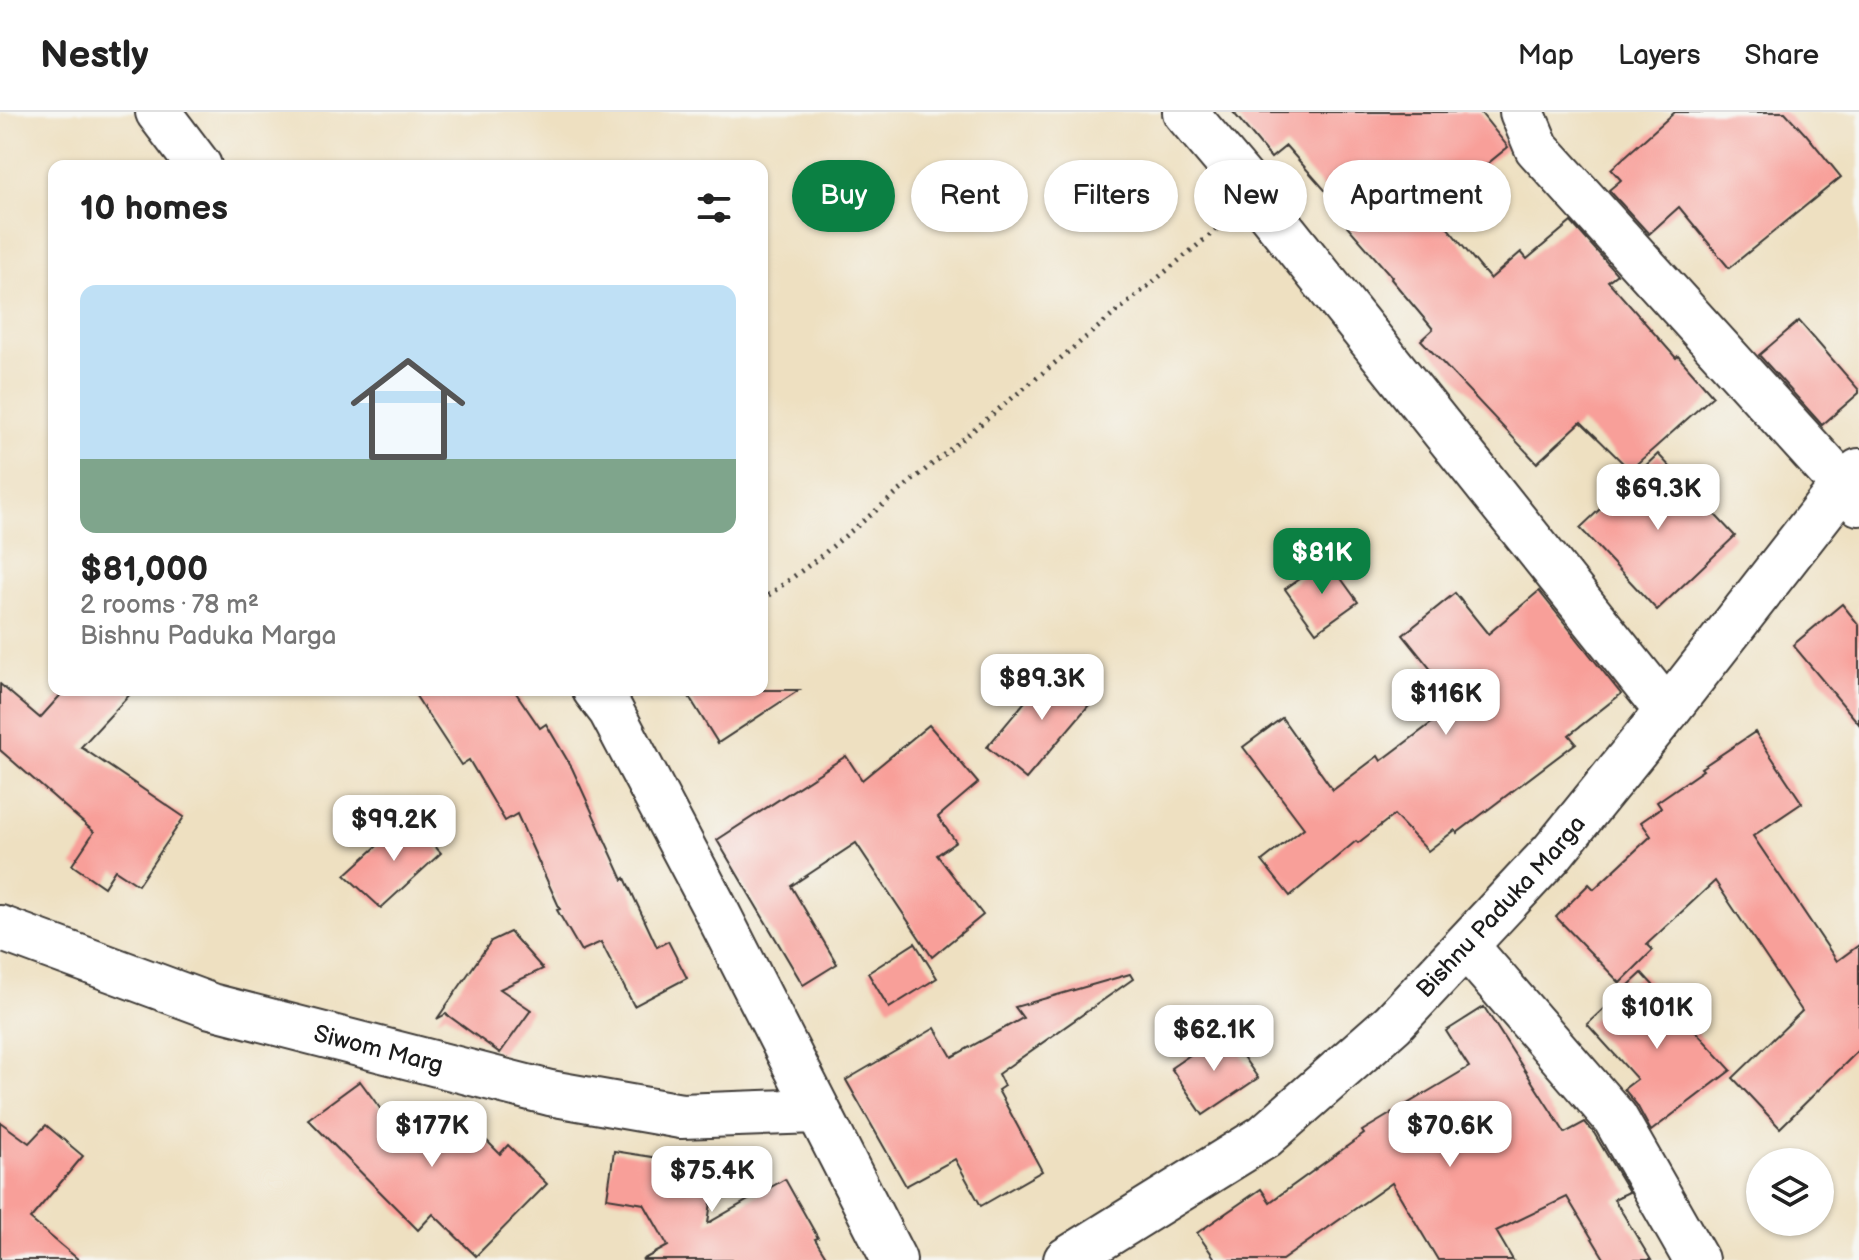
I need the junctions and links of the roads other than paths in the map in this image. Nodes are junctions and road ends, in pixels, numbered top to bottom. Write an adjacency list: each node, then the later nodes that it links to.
1 (158, 112): 4 (street)
2 (1185, 112): 7 (street)
3 (1522, 112): 5 (street)
4 (194, 160)
5 (1854, 487): 7 (street, Bishnu Paduka Marga)
6 (600, 696): 10 (street)
7 (1667, 711): 9 (street, Bishnu Paduka Marga)
8 (0, 928): 10 (street, Siwom Marg)
9 (1466, 946): 12 (street, Bishnu Paduka Marga); 13 (street)
10 (817, 1111): 11 (street)
11 (894, 1260)
12 (1066, 1260)
13 (1696, 1260)

